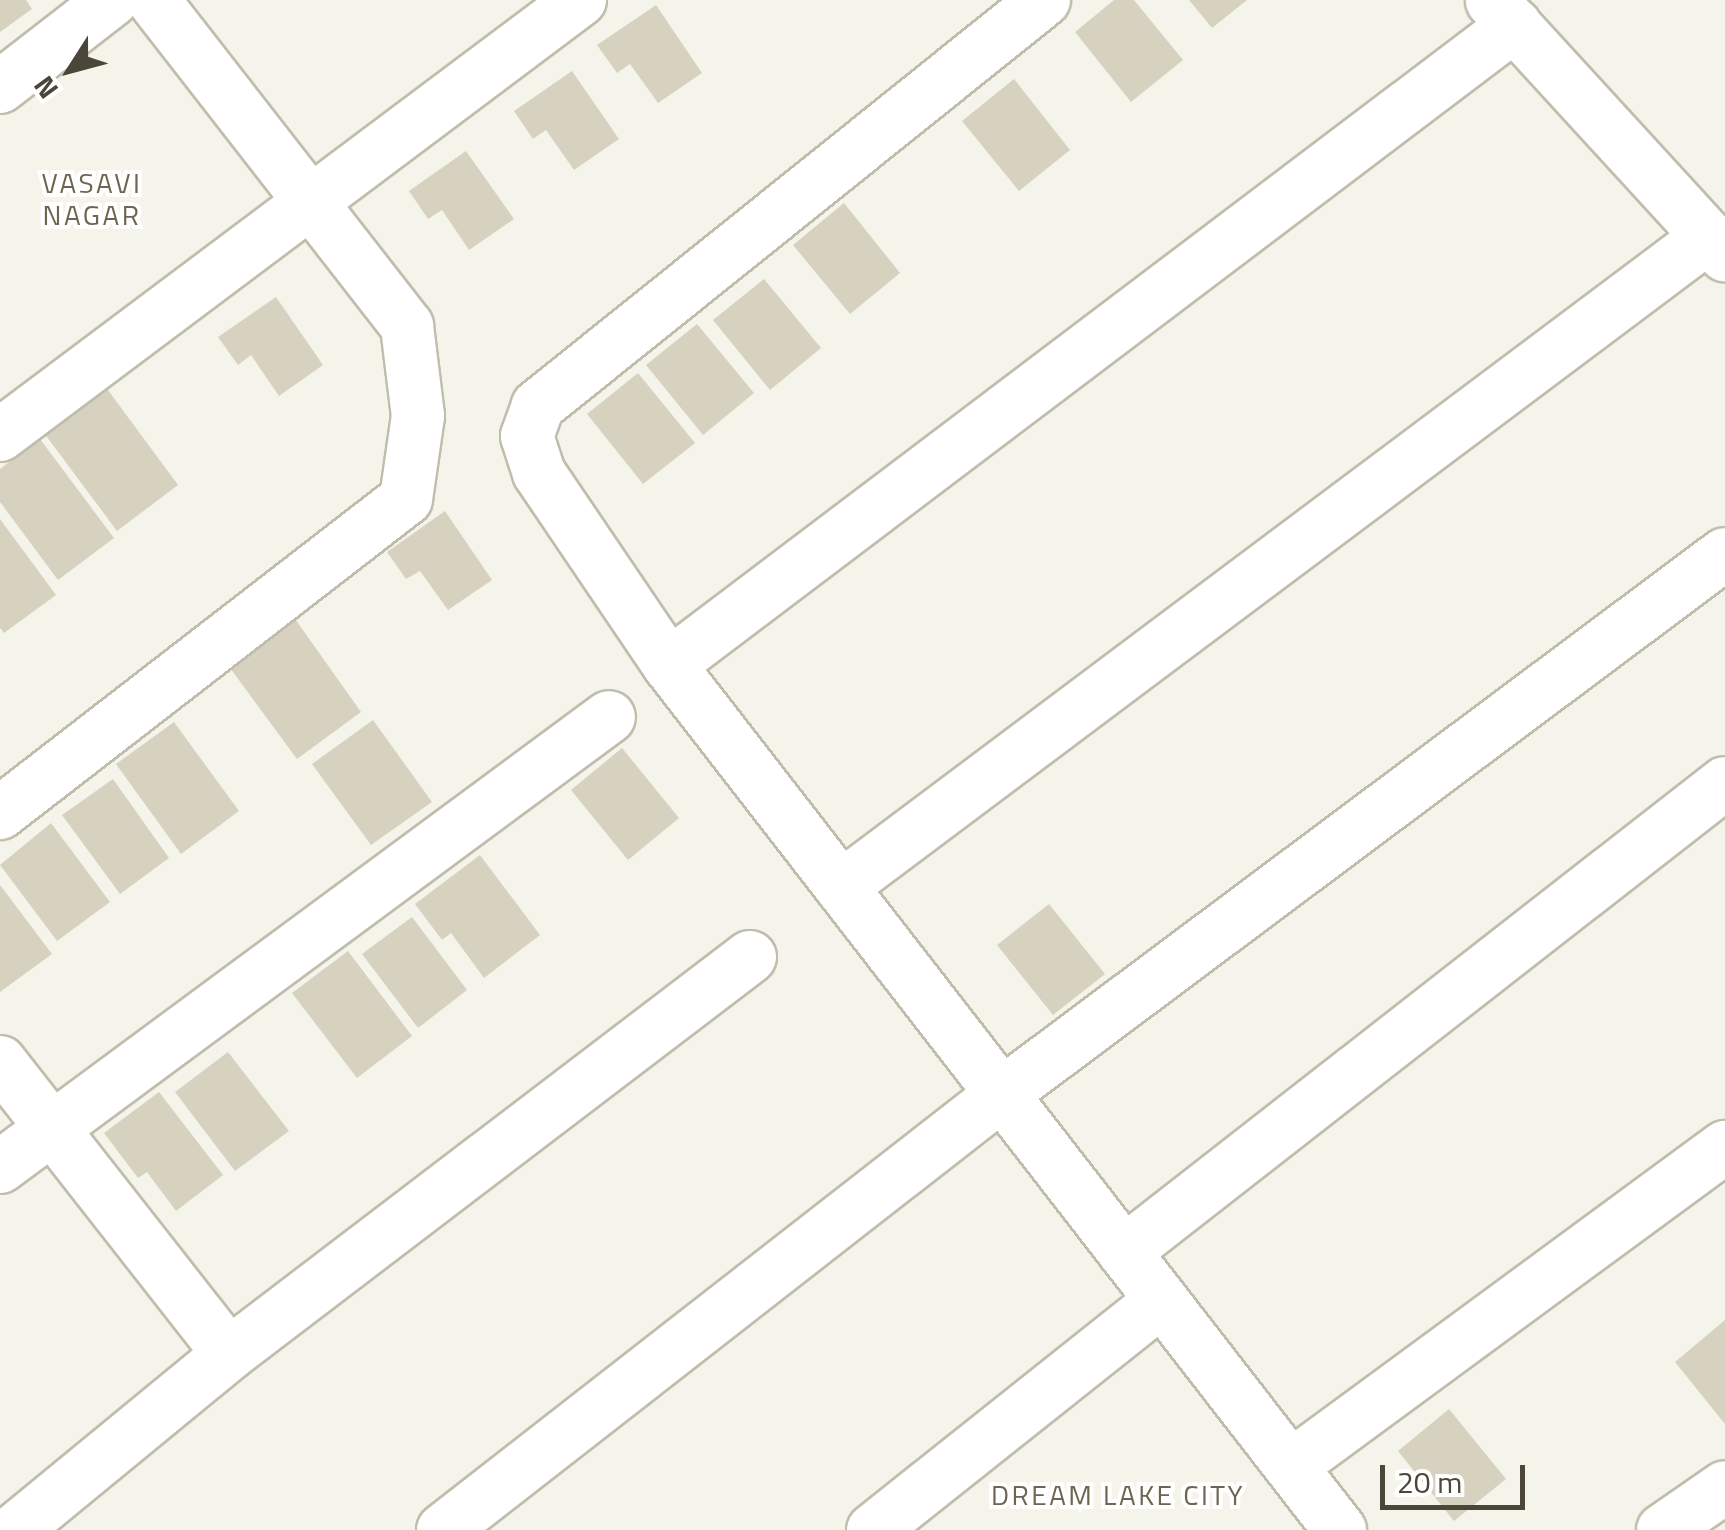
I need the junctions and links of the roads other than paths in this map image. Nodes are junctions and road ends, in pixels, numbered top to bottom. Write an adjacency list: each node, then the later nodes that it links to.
1 (112, 0): 6 (street)
2 (154, 0): 7 (street)
3 (580, 0): 7 (street)
4 (1044, 0): 11 (street)
5 (1503, 13): 8 (street); 11 (street)
6 (0, 86)
7 (312, 204): 9 (street); 14 (street)
8 (1717, 246): 15 (street)
9 (0, 435)
10 (1725, 554): 18 (street)
11 (669, 665): 15 (street)
12 (609, 717): 19 (street)
13 (1725, 783): 22 (street)
14 (0, 813)
15 (841, 886): 18 (street)
16 (750, 957): 24 (street)
17 (0, 1062): 19 (street)
18 (1002, 1094): 22 (street); 29 (street)
19 (52, 1127): 21 (street); 24 (street)
20 (1725, 1147): 25 (street)
21 (0, 1167)
22 (1124, 1252): 23 (street)
23 (1162, 1300): 25 (street); 30 (street)
24 (230, 1354): 28 (street)
25 (1291, 1466): 27 (street)
26 (1725, 1487): 31 (street)
27 (1320, 1523)
28 (14, 1530)
29 (443, 1530)
30 (873, 1530)
31 (1663, 1530)

